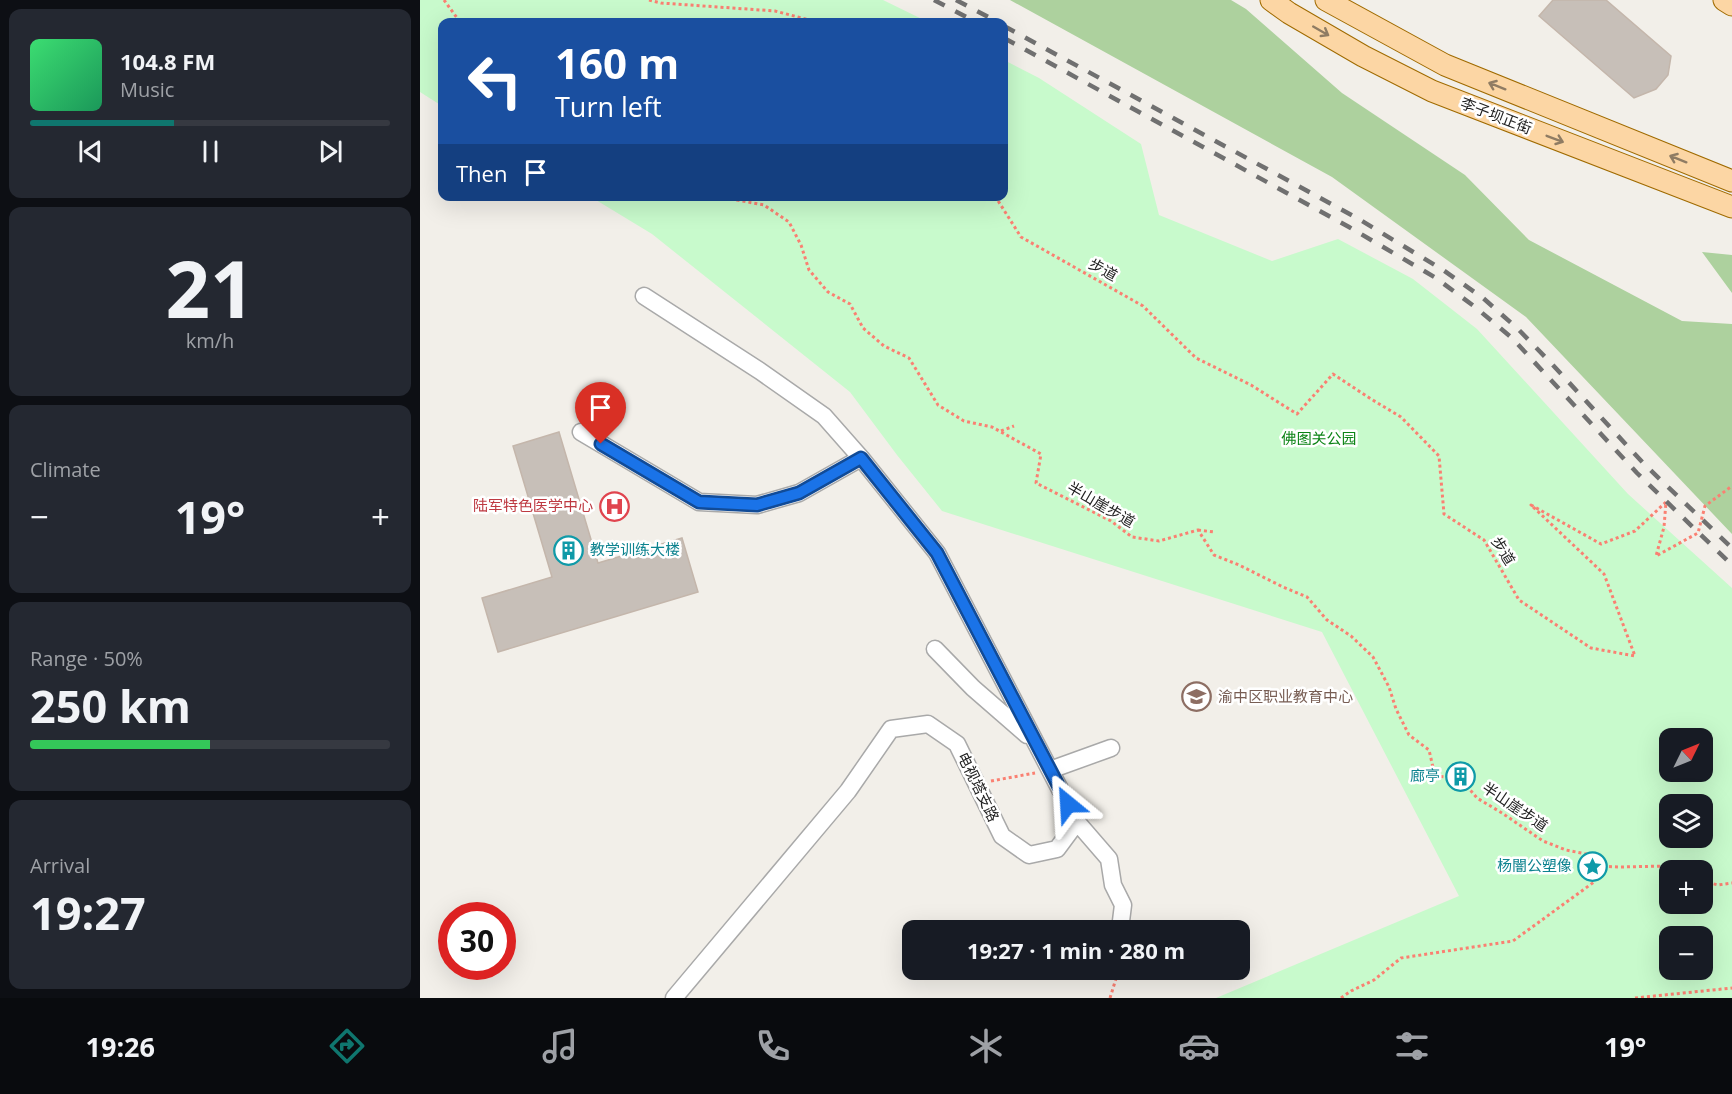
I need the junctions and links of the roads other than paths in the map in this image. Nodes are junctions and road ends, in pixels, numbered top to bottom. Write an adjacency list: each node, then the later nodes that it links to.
1 (1271, 0): 6 (main road, 李子坝正街, one-way to 6)
2 (1326, 0): 5 (main road, 李子坝正街, one-way to 2)
3 (1724, 0): 4 (main road)
4 (1732, 5)
5 (1732, 181)
6 (1732, 207)
7 (644, 296): 9 (street)
8 (581, 432): 9 (street)
9 (861, 458): 11 (street)
10 (935, 649): 11 (street)
11 (1035, 742): 13 (street)
12 (1111, 748): 13 (street)
13 (1050, 770): 14 (street)
14 (1077, 822): 15 (street); 16 (street, 电视塔支路)
15 (1121, 920)
16 (674, 998)

